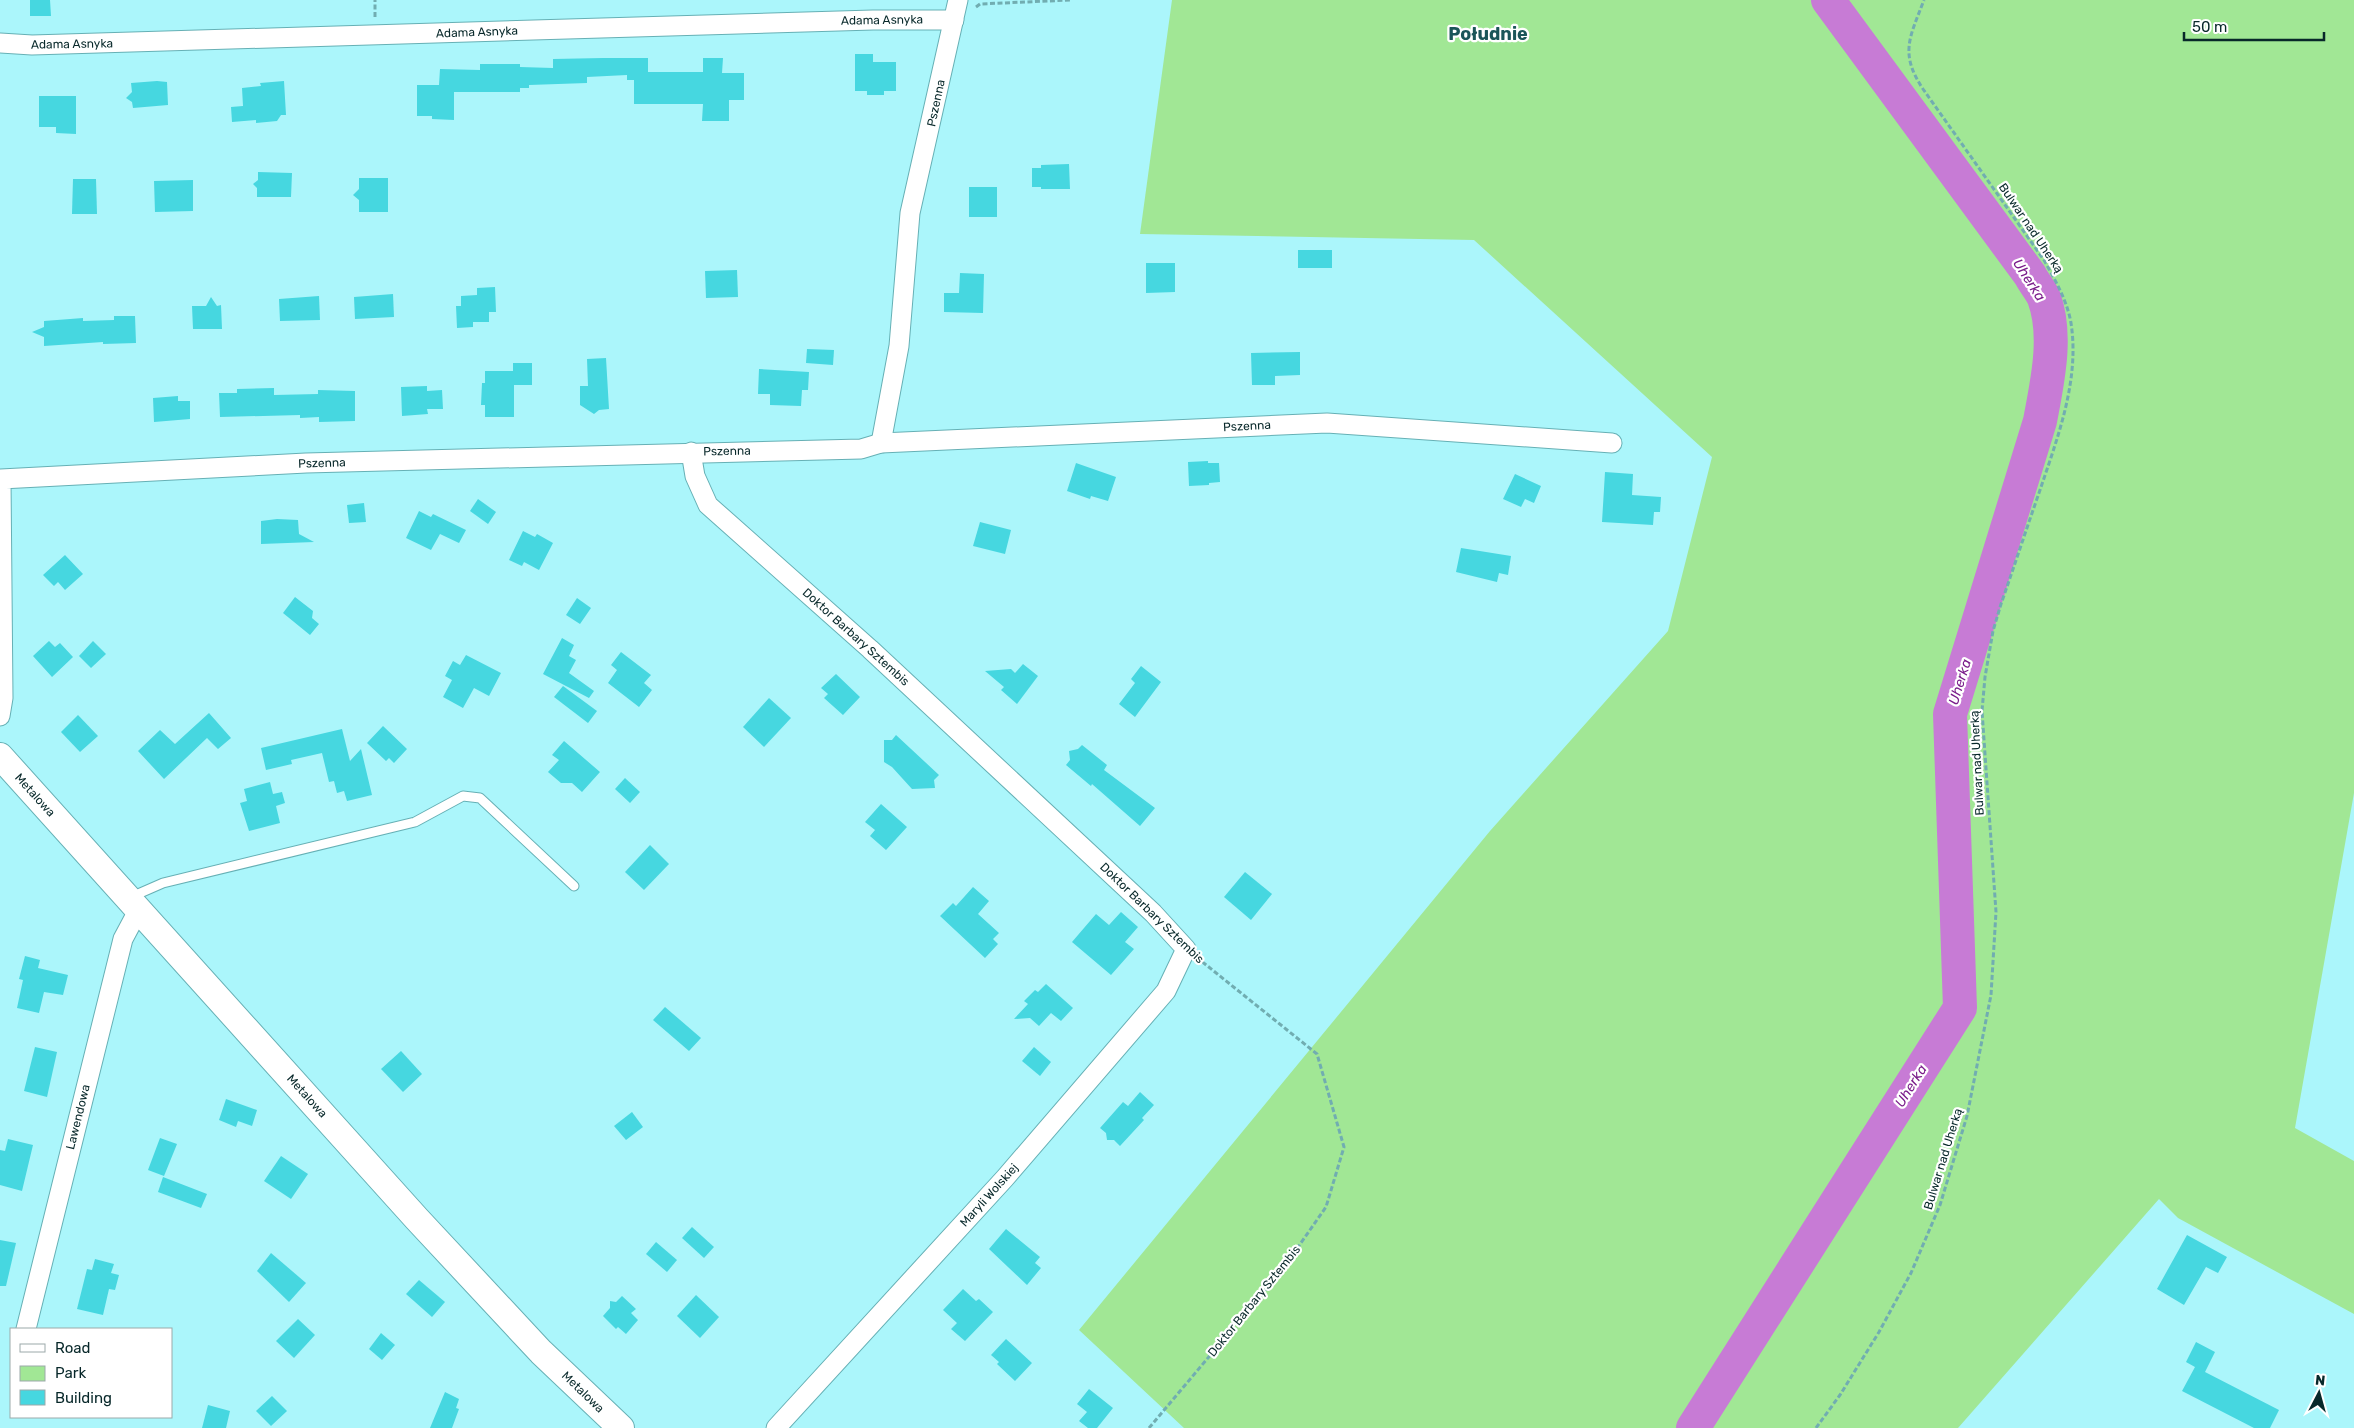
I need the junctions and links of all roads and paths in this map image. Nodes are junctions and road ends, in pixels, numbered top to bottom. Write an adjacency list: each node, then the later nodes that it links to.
1 (958, 0): 4 (street, Pszenna)
2 (1070, 0): 4 (path)
3 (1924, 0): 20 (path, Bulwar nad Uherką)
4 (954, 20): 5 (street, Adama Asnyka); 6 (street, Pszenna)
5 (0, 43)
6 (881, 443): 7 (street, Pszenna); 8 (street, Pszenna)
7 (1612, 443)
8 (691, 452): 10 (street, Pszenna); 15 (street, Doktor Barbary Sztembis)
9 (0, 462): 10 (street)
10 (1, 479): 11 (street)
11 (0, 716)
12 (0, 756): 14 (street, Metalowa)
13 (574, 886): 14 (lane)
14 (134, 904): 16 (street, Lawendowa); 17 (street, Metalowa)
15 (1186, 949): 18 (street, Maryli Wolskiej); 19 (path, Doktor Barbary Sztembis)
16 (26, 1328)
17 (621, 1428)
18 (776, 1428)
19 (1149, 1428)
20 (1816, 1428)

